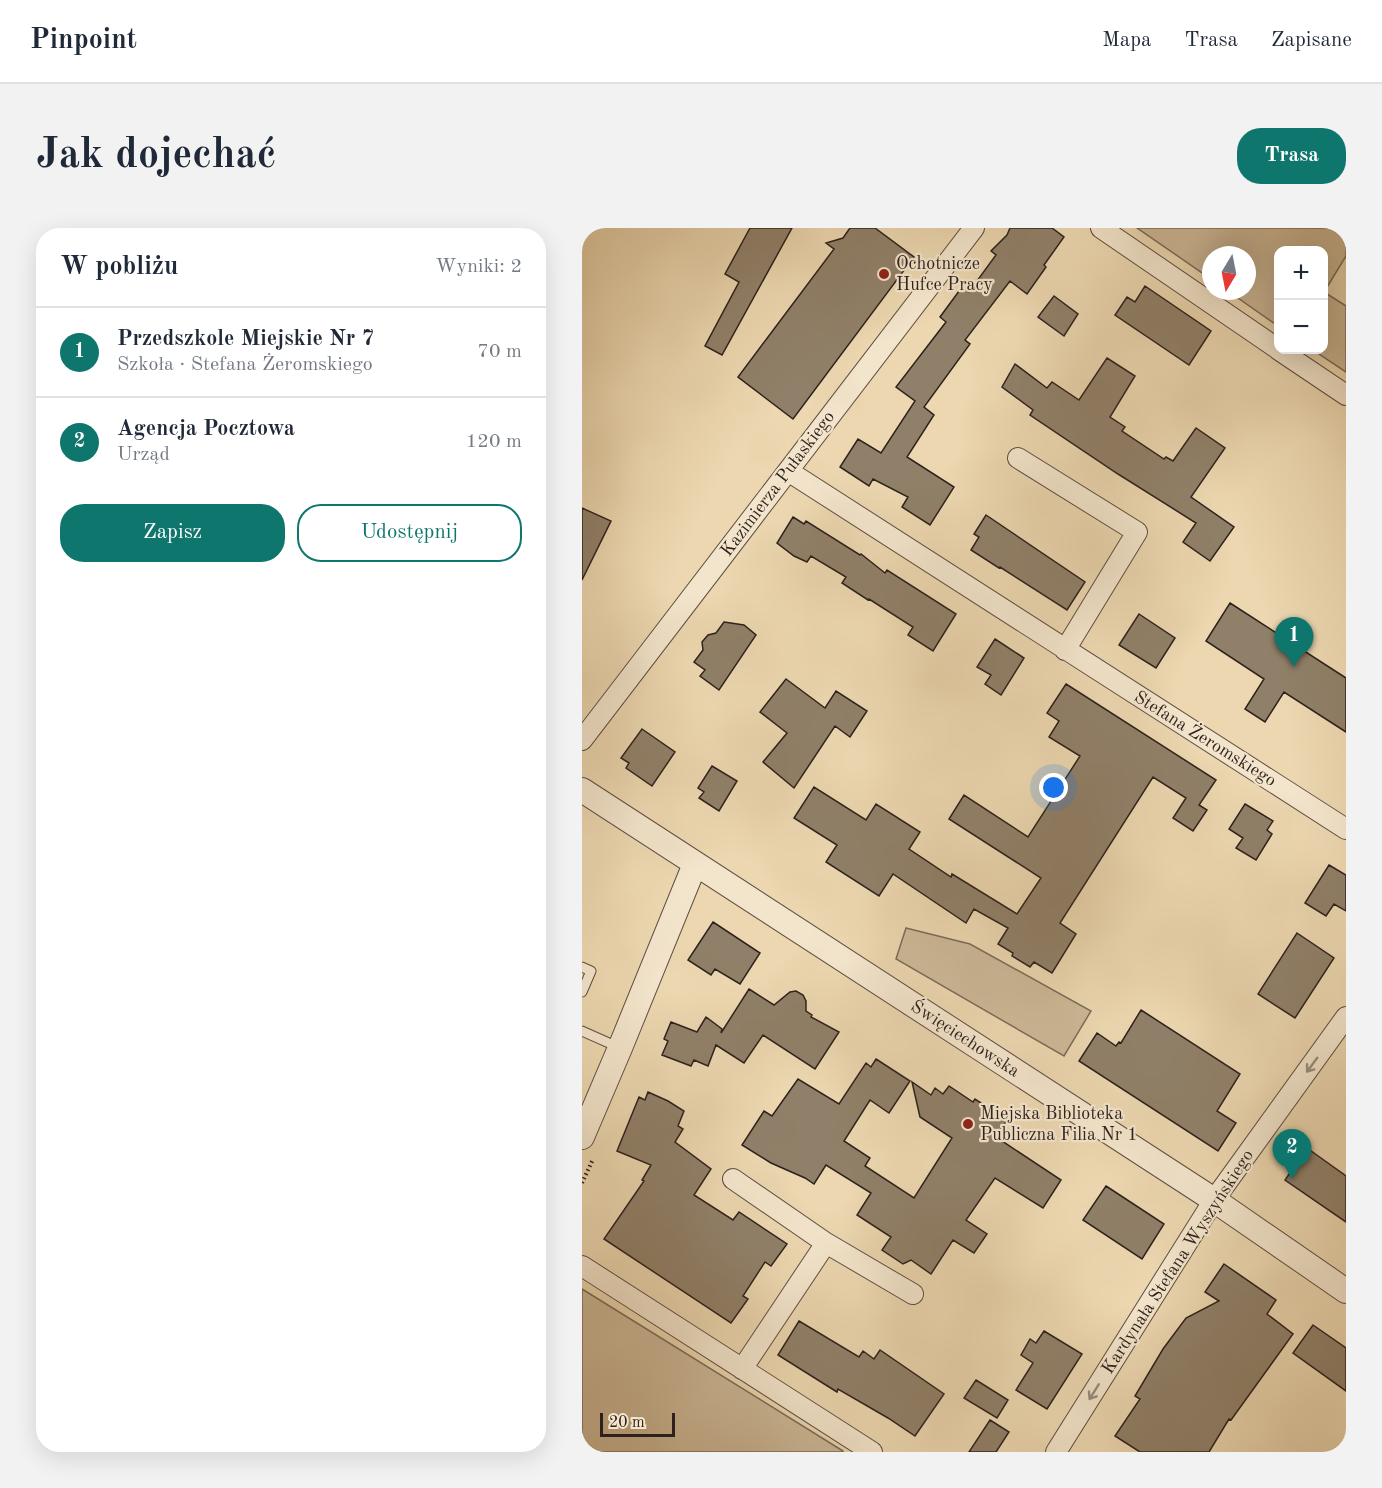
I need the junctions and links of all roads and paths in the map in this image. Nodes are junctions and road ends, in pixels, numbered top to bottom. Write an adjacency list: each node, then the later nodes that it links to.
1 (974, 228): 7 (street, Kazimierza Pułaskiego)
2 (1101, 228): 3 (street)
3 (1274, 346)
4 (1286, 354): 5 (street)
5 (1346, 395)
6 (1018, 458): 8 (street)
7 (788, 471): 8 (street, Stefana Żeromskiego); 9 (street, Kazimierza Pułaskiego)
8 (1065, 650): 11 (street, Stefana Żeromskiego)
9 (582, 740)
10 (582, 790): 12 (street, Święciechowska)
11 (1346, 829)
12 (694, 864): 17 (street); 20 (street, Święciechowska)
13 (582, 967): 14 (lane)
14 (582, 992)
15 (1346, 1017): 20 (street, Kardynała Stefana Wyszyńskiego, one-way to 20)
16 (582, 1031): 17 (lane)
17 (620, 1048): 18 (street)
18 (582, 1137)
19 (734, 1179): 21 (street)
20 (1214, 1200): 23 (street, Święciechowska); 27 (street, Kardynała Stefana Wyszyńskiego, one-way to 27)
21 (826, 1243): 24 (street); 25 (street)
22 (582, 1266): 25 (street)
23 (1346, 1291)
24 (914, 1294)
25 (742, 1368): 26 (street)
26 (872, 1452)
27 (1056, 1452)

